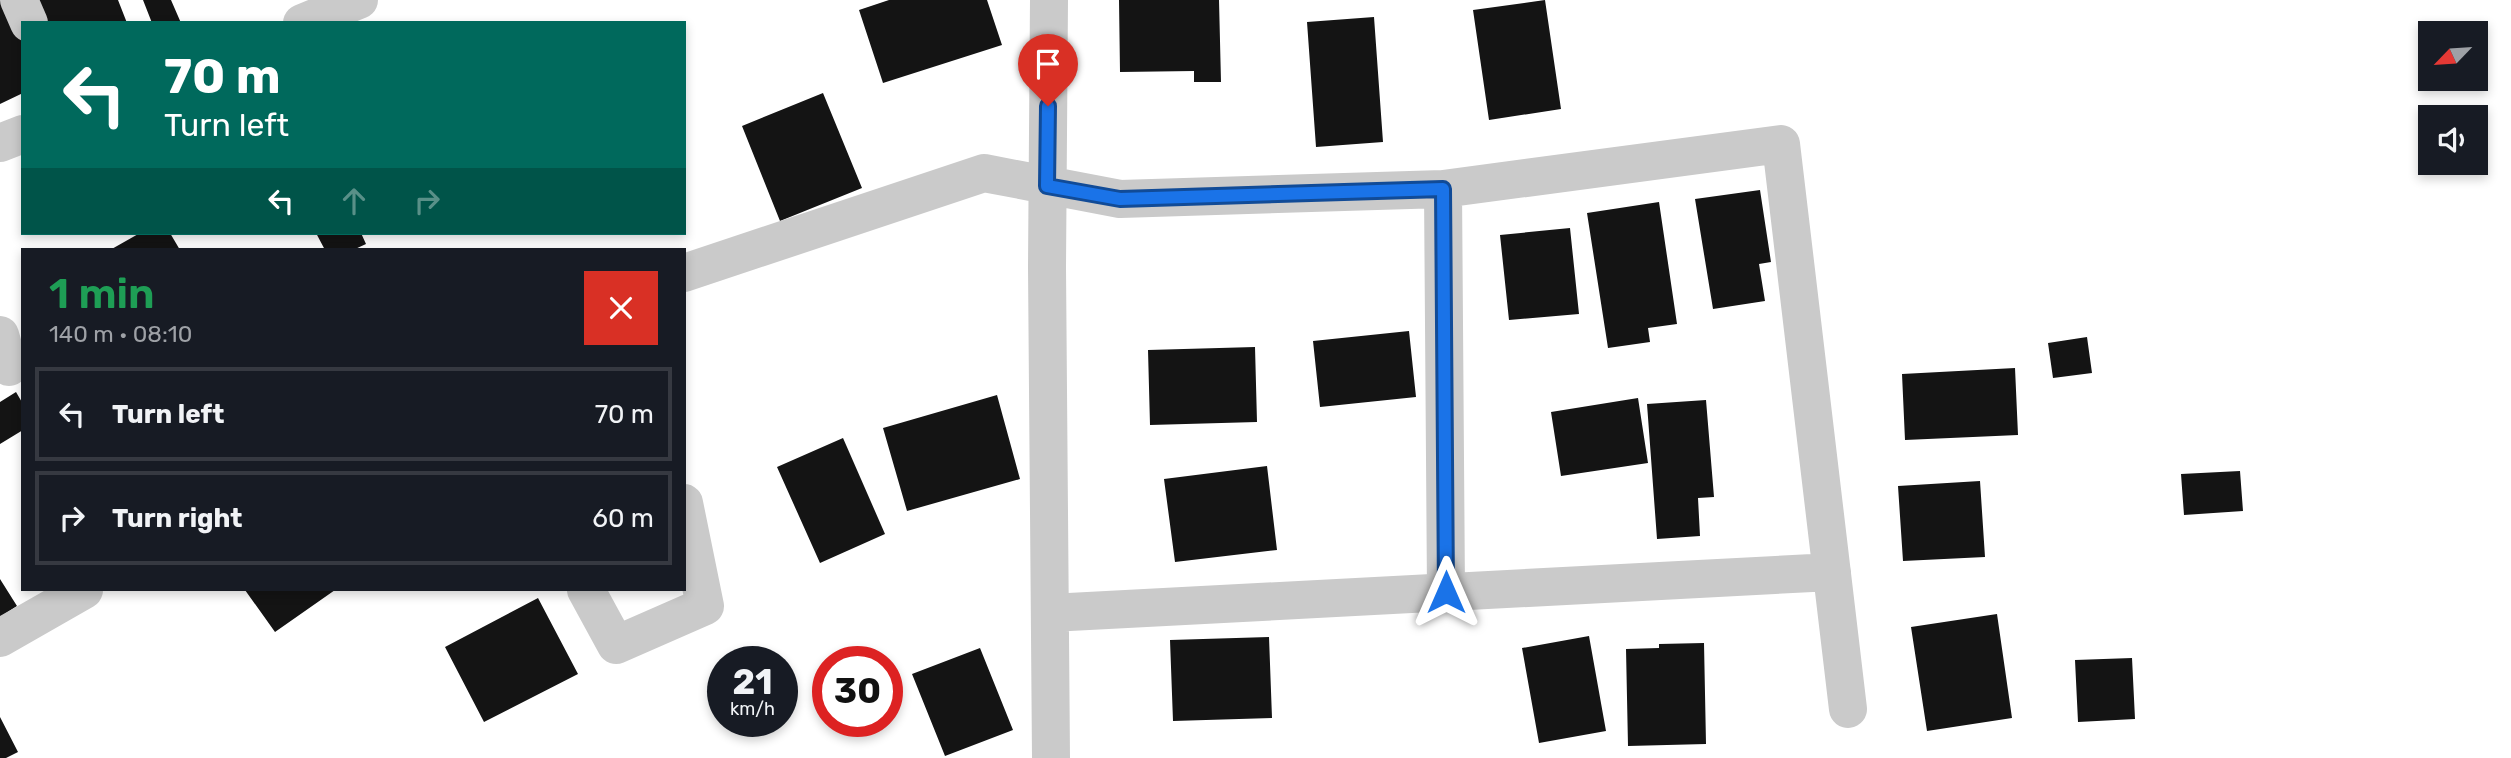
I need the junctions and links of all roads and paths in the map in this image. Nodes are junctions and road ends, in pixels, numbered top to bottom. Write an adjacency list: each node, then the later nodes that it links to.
1 (19, 0): 4 (street)
2 (359, 0): 5 (street)
3 (1049, 0): 8 (street)
4 (28, 21)
5 (307, 21)
6 (21, 135): 7 (street)
7 (0, 143)
8 (1047, 186): 9 (street); 10 (street); 16 (street)
9 (1443, 189): 12 (street); 15 (street)
10 (686, 272)
11 (686, 513): 14 (street)
12 (1832, 572): 15 (street); 18 (street)
13 (82, 591): 17 (street)
14 (587, 591)
15 (1446, 592): 16 (street)
16 (1050, 613): 19 (street)
17 (0, 638)
18 (1848, 709)
19 (1051, 758)

